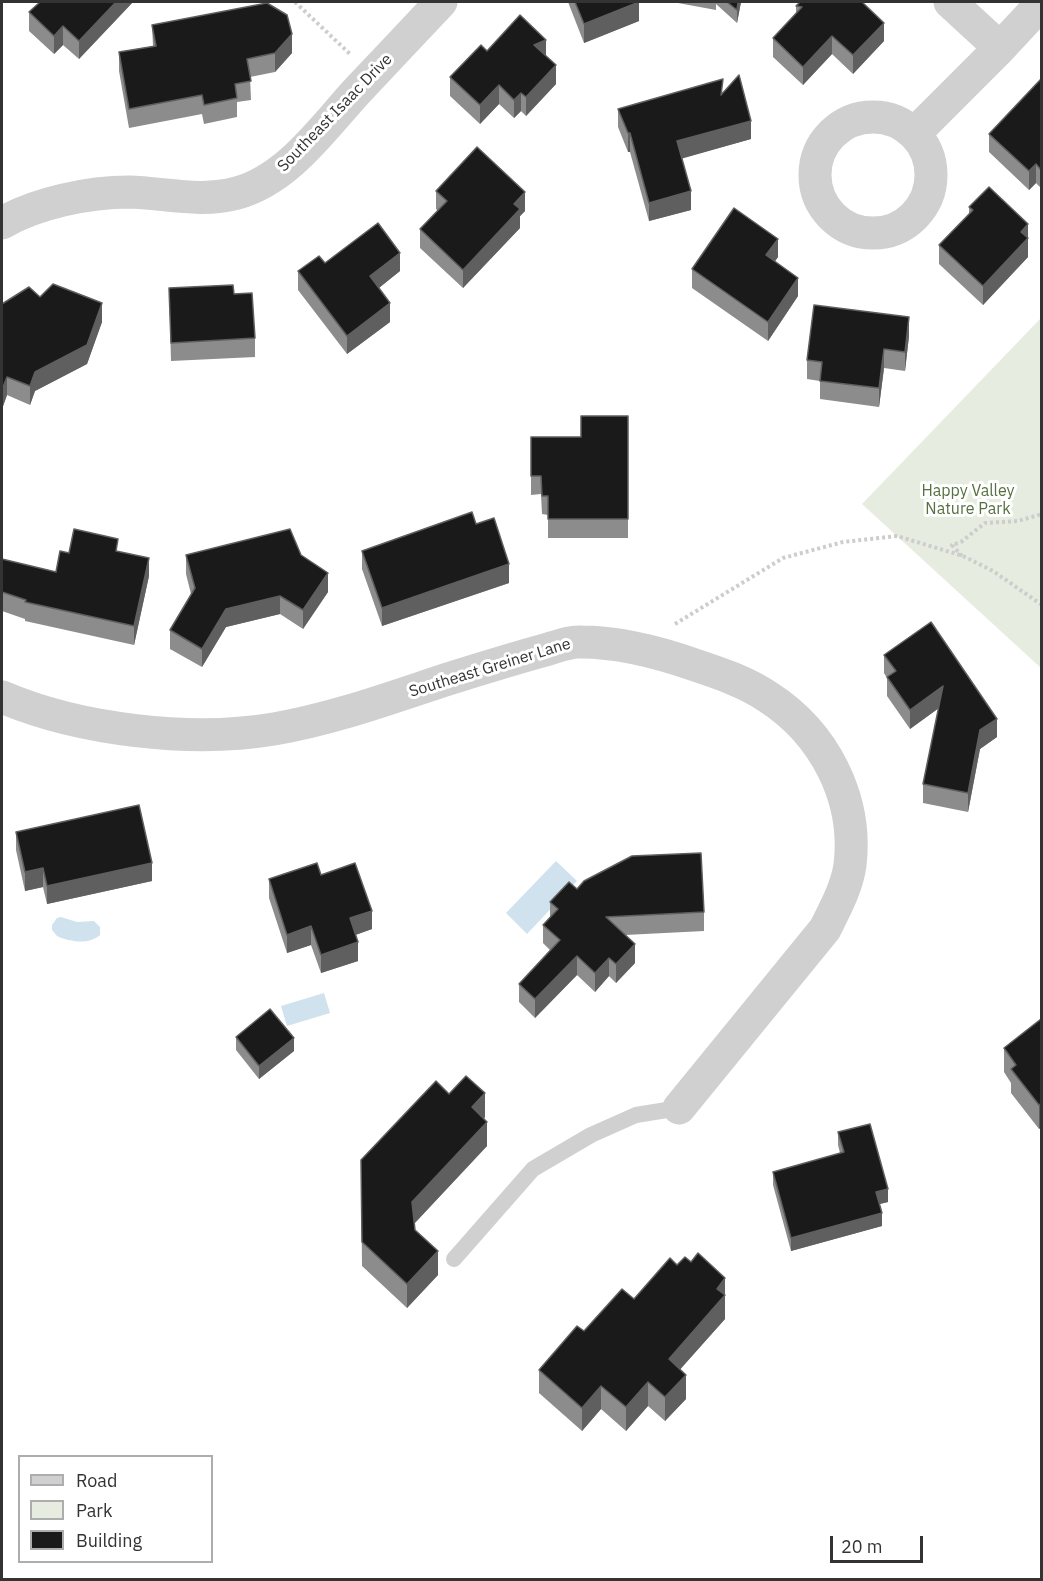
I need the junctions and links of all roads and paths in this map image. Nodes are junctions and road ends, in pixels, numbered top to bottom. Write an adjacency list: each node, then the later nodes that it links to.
1 (295, 2): 6 (path)
2 (441, 2): 6 (street, Southeast Isaac Drive)
3 (950, 2): 5 (street)
4 (1041, 3): 5 (street)
5 (1000, 48): 7 (street)
6 (372, 75): 8 (street, Southeast Isaac Drive)
7 (914, 134)
8 (4, 214)
9 (1041, 514): 10 (path)
10 (963, 556): 11 (path); 12 (path)
11 (1041, 605)
12 (664, 622)
13 (2, 697): 14 (street, Southeast Greiner Lane)
14 (679, 1108): 15 (lane)
15 (454, 1259)

